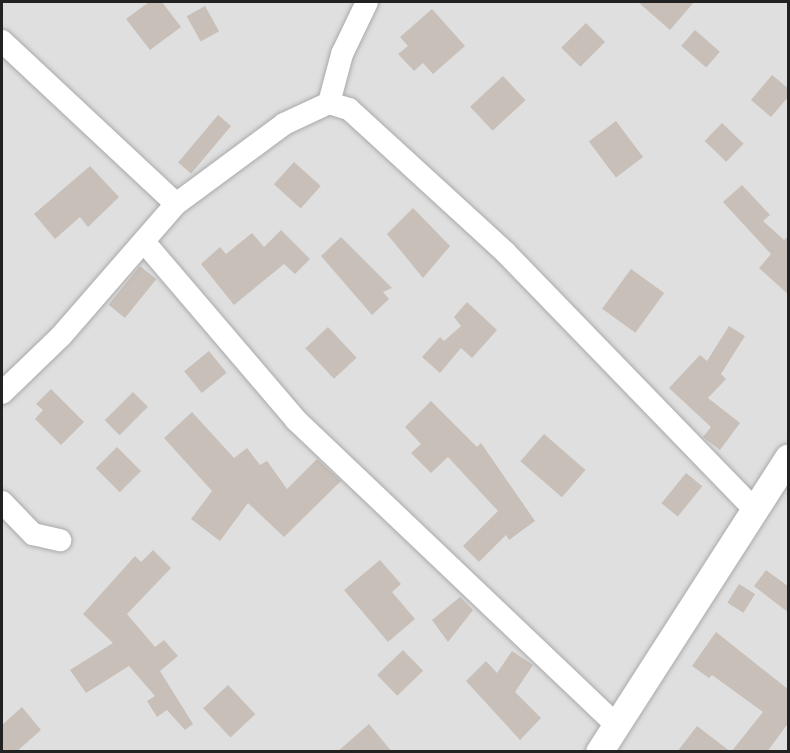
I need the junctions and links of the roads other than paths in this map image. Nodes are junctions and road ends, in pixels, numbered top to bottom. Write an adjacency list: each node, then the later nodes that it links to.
1 (367, 2): 3 (street)
2 (2, 41): 4 (street)
3 (329, 103): 4 (street); 9 (street)
4 (176, 204): 5 (street)
5 (145, 243): 6 (street); 11 (street)
6 (2, 393)
7 (789, 458): 9 (street)
8 (2, 502): 10 (street)
9 (754, 510): 11 (street)
10 (60, 540)
11 (617, 726): 12 (street)
12 (600, 752)

